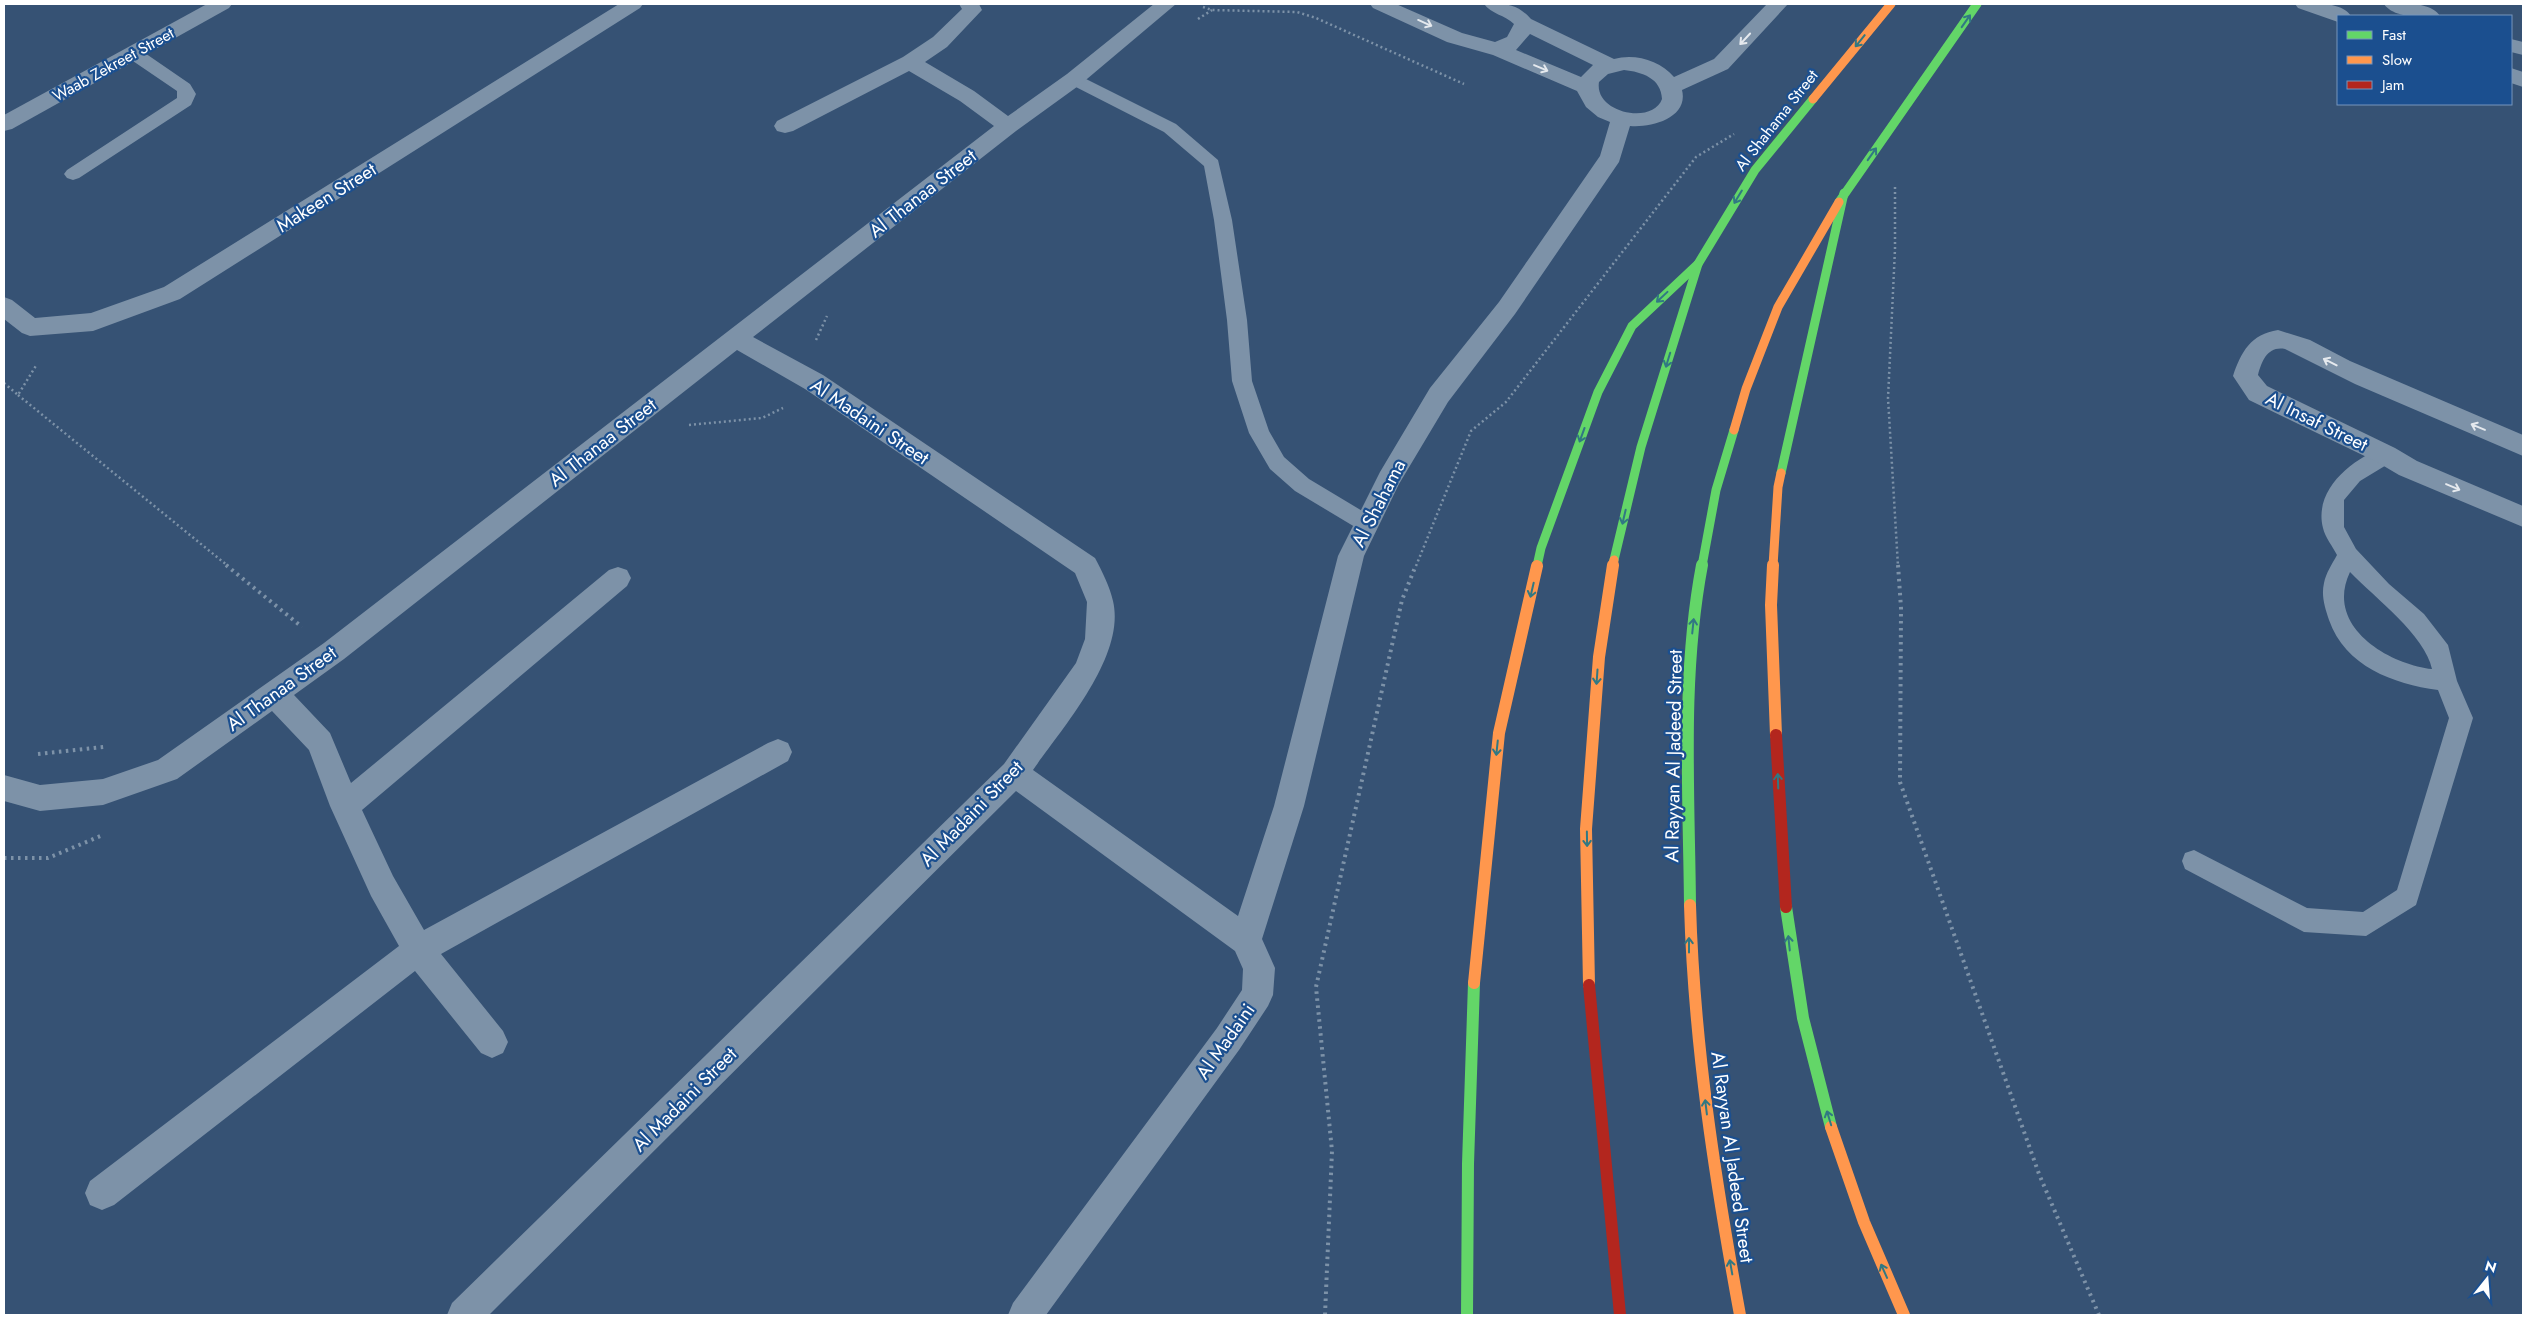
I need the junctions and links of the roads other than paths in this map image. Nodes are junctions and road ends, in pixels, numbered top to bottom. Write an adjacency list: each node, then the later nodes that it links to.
1 (222, 4): 17 (street, Waab Zekreet Street)
2 (597, 4): 12 (street)
3 (969, 4): 18 (street)
4 (1166, 4): 20 (street, Al Thanaa Street)
5 (1380, 4): 16 (street, one-way to 16)
6 (1494, 4): 15 (street)
7 (1778, 4): 21 (street, one-way to 21)
8 (1891, 4): 29 (main road, Al Shahama Street, one-way to 29)
9 (1977, 4): 28 (main road, one-way to 9)
10 (2305, 4): 13 (street)
11 (2394, 4): 14 (street)
12 (624, 9): 30 (street, Makeen Street)
13 (2338, 15)
14 (2427, 15)
15 (1524, 24): 16 (street); 19 (street)
16 (1496, 49): 22 (street, one-way to 22)
17 (133, 53): 24 (street, Waab Zekreet Street); 27 (lane)
18 (910, 62): 25 (street); 26 (street)
19 (1609, 65): 21 (street); 22 (street)
20 (1074, 79): 26 (street, Al Thanaa Street); 35 (lane)
21 (1672, 86): 23 (street)
22 (1586, 87): 23 (street)
23 (1621, 119): 35 (street, Al Shahama)
24 (4, 124)
25 (785, 126)
26 (1008, 126): 31 (street, Al Thanaa Street)
27 (73, 174)
28 (1844, 194): 53 (main road, Al Rayyan Al Jadeed Street, one-way to 28); 54 (main road, one-way to 28)
29 (1698, 264): 51 (main road, one-way to 51); 52 (main road, one-way to 52)
30 (4, 306)
31 (735, 338): 39 (street, Al Thanaa Street); 41 (street, Al Madaini Street)
32 (2523, 446): 33 (street, Al Insaf Street, one-way to 33)
33 (2386, 454): 34 (street, Al Insaf Street, one-way to 34); 36 (lane)
34 (2523, 517)
35 (1367, 524): 45 (street, Al Shahama)
36 (2348, 555): 38 (lane); 38 (lane)
37 (618, 578): 43 (street)
38 (2446, 682): 44 (lane)
39 (274, 693): 42 (street, Al Thanaa Street); 43 (street)
40 (778, 752): 46 (street)
41 (1014, 773): 45 (street, Al Madaini); 49 (street, Al Madaini Street)
42 (4, 788)
43 (345, 806): 46 (street)
44 (2194, 861)
45 (1246, 940): 50 (street, Al Madaini)
46 (418, 950): 47 (street); 48 (street)
47 (492, 1042)
48 (102, 1193)
49 (464, 1315)
50 (1025, 1315)
51 (1467, 1315)
52 (1620, 1315)
53 (1740, 1315)
54 (1904, 1315)

